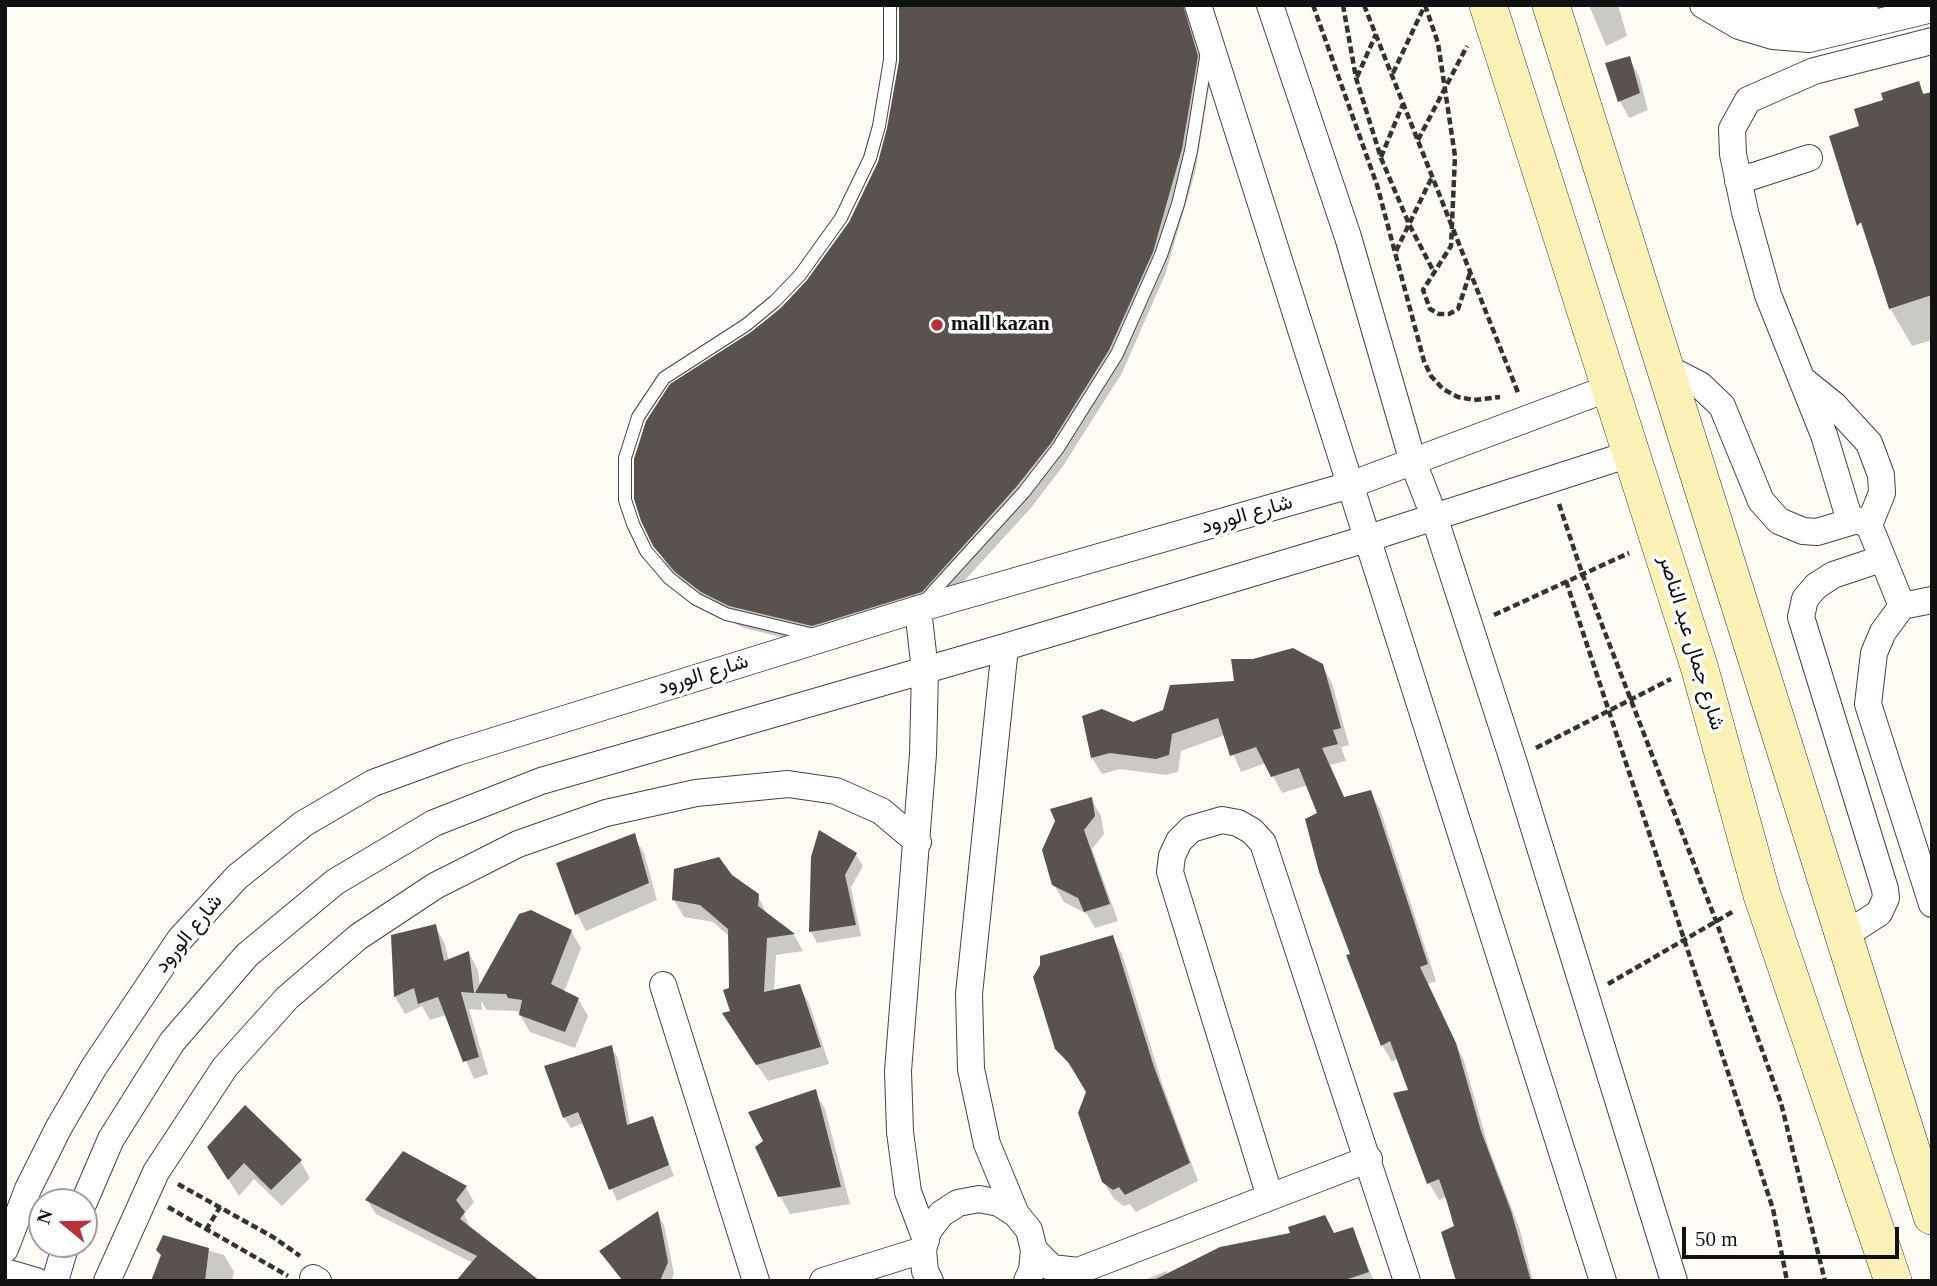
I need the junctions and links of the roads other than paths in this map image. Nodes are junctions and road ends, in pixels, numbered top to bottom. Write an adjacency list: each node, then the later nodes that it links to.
1 (890, 5): 27 (lane)
2 (1198, 5): 10 (street)
3 (1270, 5): 18 (street)
4 (1551, 5): 14 (main road)
5 (1703, 5): 8 (street)
6 (1743, 5): 7 (street)
7 (1865, 5)
8 (1932, 9)
9 (1480, 20): 16 (main road, شارع جمال عبد الناصر)
10 (1209, 38): 19 (street); 26 (lane)
11 (1932, 41): 13 (street)
12 (1809, 158): 13 (street)
13 (1738, 181): 15 (street)
14 (1667, 368): 21 (street); 32 (main road)
15 (1802, 379): 21 (street); 21 (street)
16 (1612, 387): 17 (main road, شارع جمال عبد الناصر); 18 (street, شارع الورود)
17 (1633, 453): 20 (street); 53 (main road, شارع جمال عبد الناصر)
18 (1413, 462): 19 (street, شارع الورود); 20 (street)
19 (1350, 485): 22 (street); 26 (street, شارع الورود)
20 (1434, 516): 22 (street); 52 (street)
21 (1859, 523): 23 (street)
22 (1366, 539): 28 (street); 51 (street)
23 (1881, 559): 25 (street); 32 (street)
24 (1932, 600): 25 (street)
25 (1902, 606): 31 (street)
26 (918, 609): 27 (street, شارع الورود); 29 (street)
27 (825, 638): 40 (street, شارع الورود)
28 (1005, 648): 29 (street); 37 (street)
29 (925, 671): 30 (street); 35 (street)
30 (918, 842): 39 (street); 46 (street)
31 (1932, 904)
32 (1845, 935): 38 (main road)
33 (663, 985): 47 (street)
34 (1369, 1159): 36 (street); 36 (street); 50 (street)
35 (90, 1188)
36 (1270, 1196): 42 (street)
37 (1016, 1214): 39 (street); 42 (street)
38 (1932, 1216)
39 (924, 1245): 48 (street); 49 (street)
40 (5, 1249)
41 (62, 1258): 45 (street)
42 (1032, 1271)
43 (5, 1272): 44 (street)
44 (36, 1281)
45 (55, 1281)
46 (107, 1281)
47 (756, 1281)
48 (823, 1281)
49 (930, 1281)
50 (1407, 1281)
51 (1603, 1281)
52 (1674, 1281)
53 (1893, 1281)

